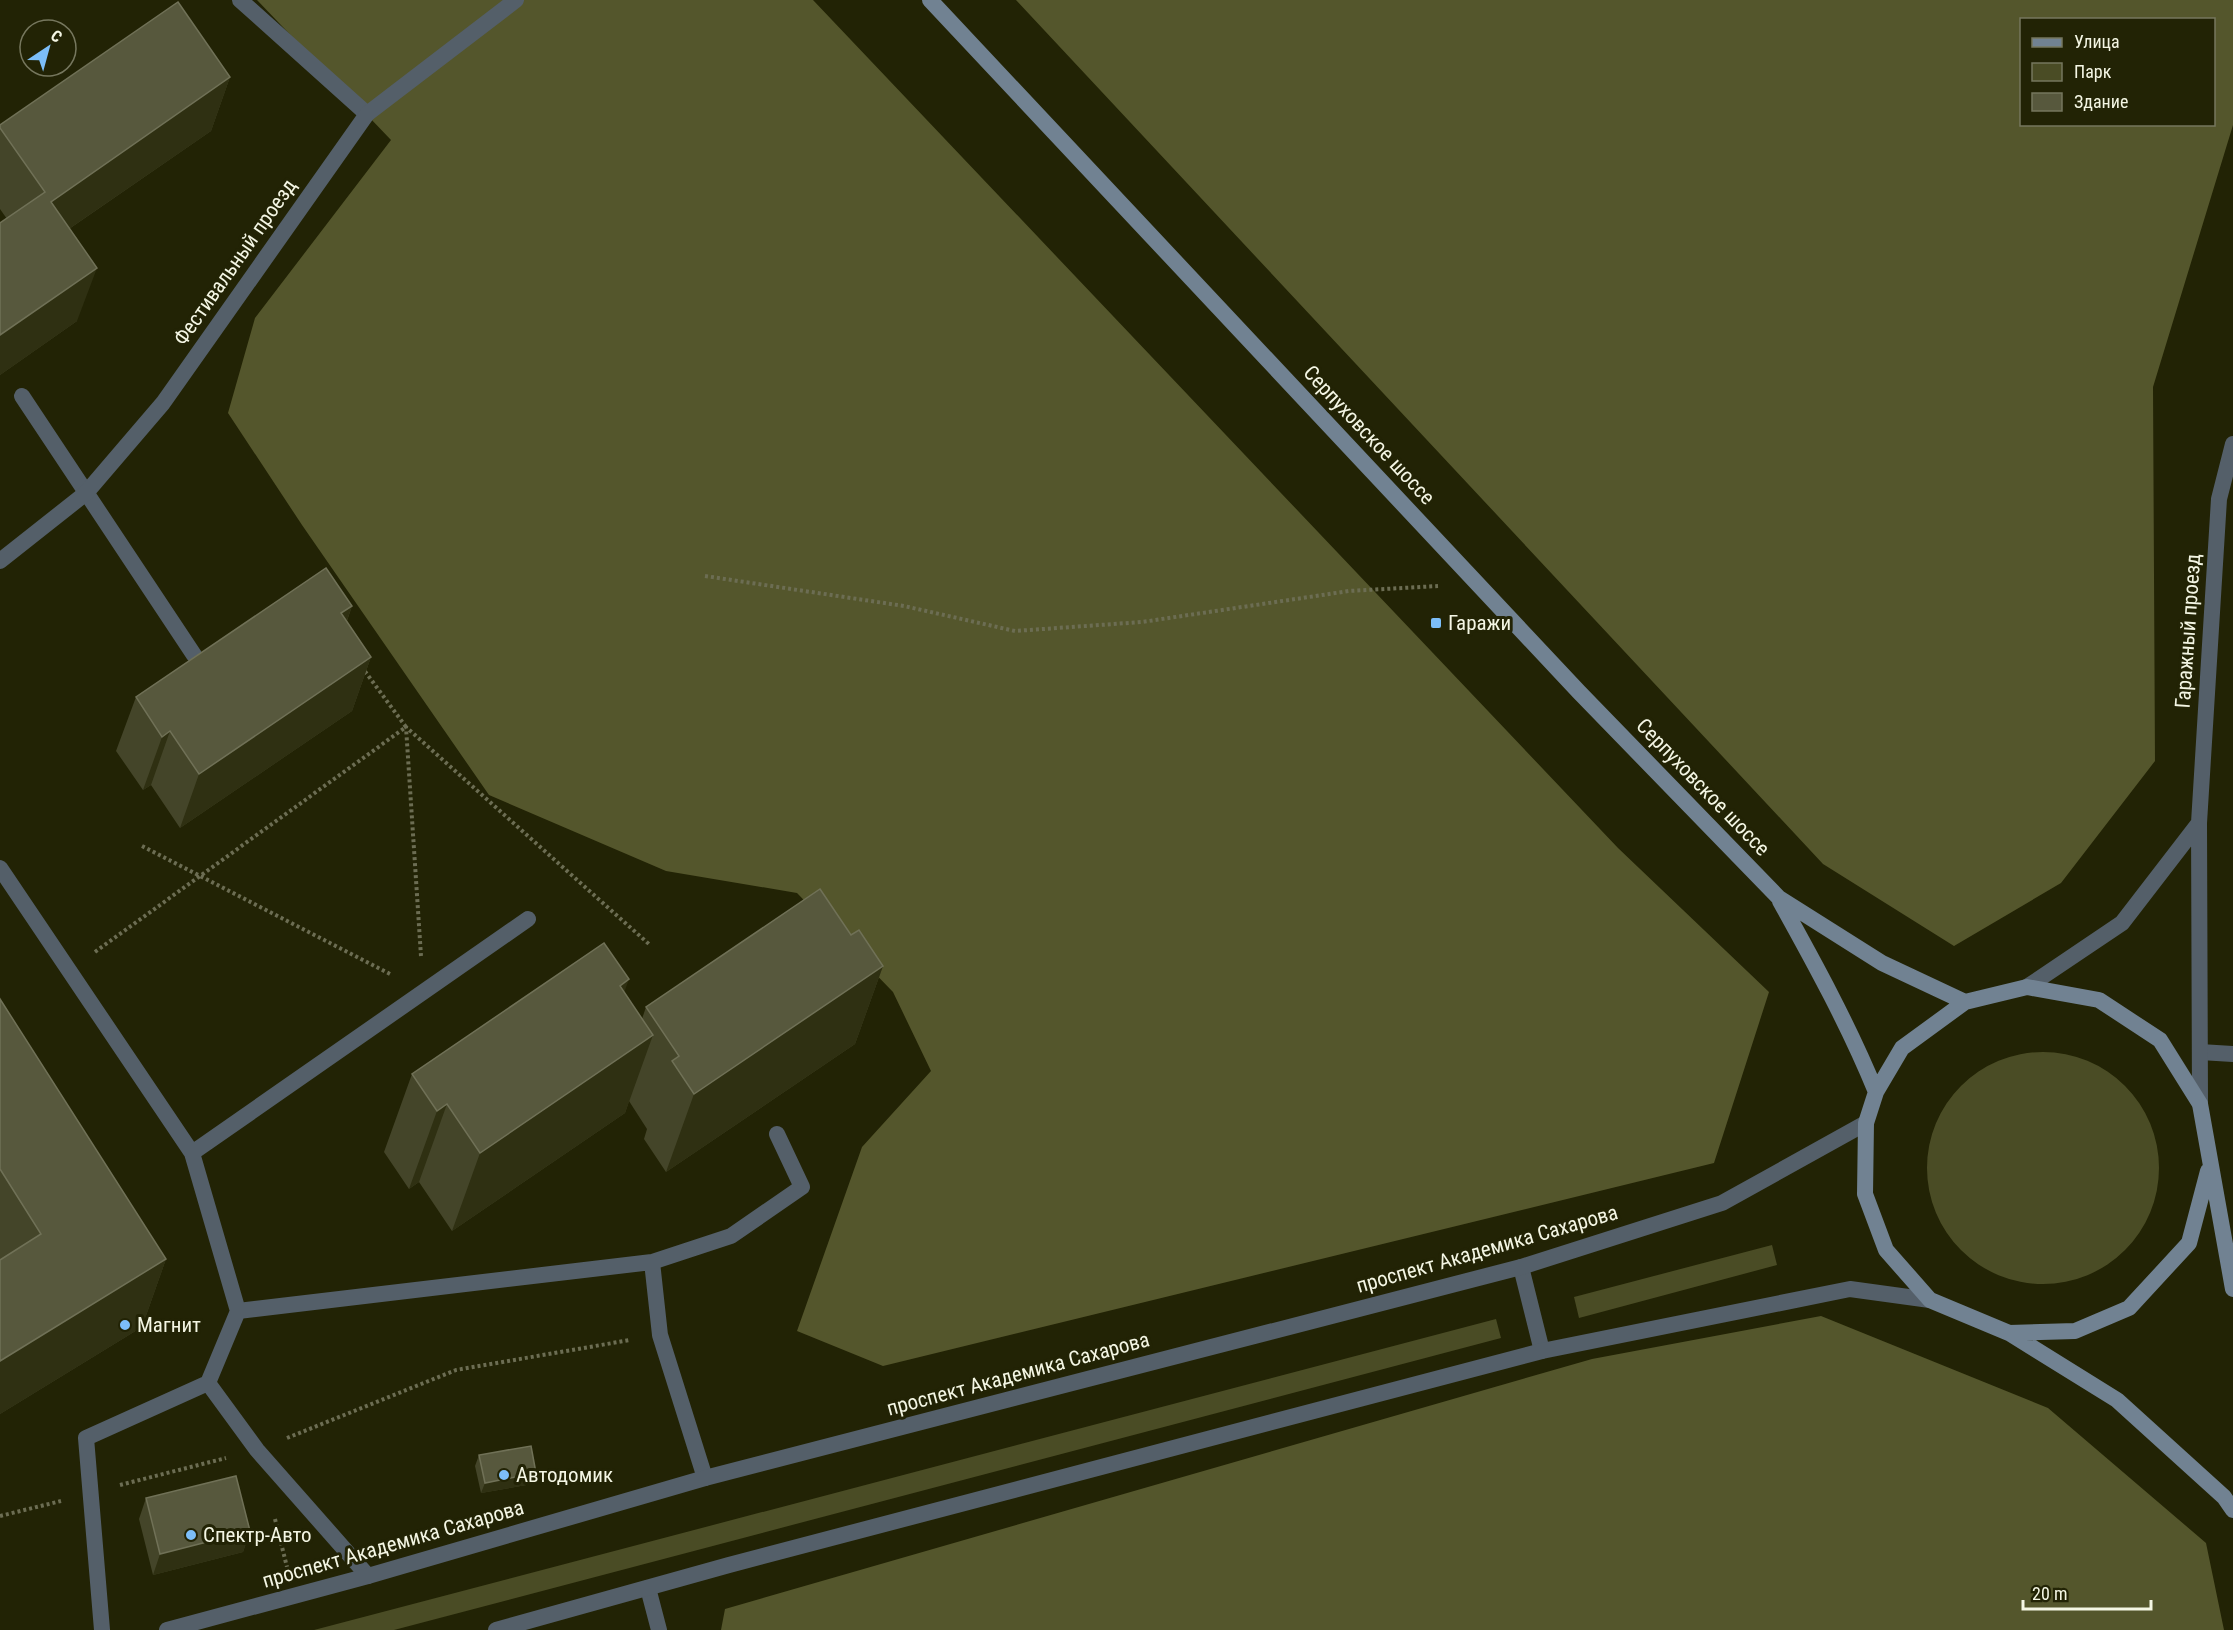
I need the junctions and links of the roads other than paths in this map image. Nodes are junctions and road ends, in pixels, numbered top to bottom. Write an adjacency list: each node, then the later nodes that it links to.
1 (240, 0): 4 (street)
2 (516, 0): 4 (street, Фестивальный проезд)
3 (930, 0): 12 (main road, Серпуховское шоссе)
4 (367, 114): 7 (street, Фестивальный проезд)
5 (22, 396): 7 (street)
6 (2233, 444): 10 (street, Гаражный проезд)
7 (86, 493): 8 (street, Фестивальный проезд); 9 (street)
8 (0, 561)
9 (194, 655)
10 (2199, 823): 14 (street); 16 (street, Гаражный проезд)
11 (0, 868): 22 (street)
12 (1779, 898): 15 (main road); 18 (main road)
13 (528, 918): 22 (street)
14 (2027, 987): 15 (main road); 19 (main road)
15 (1965, 1002): 18 (main road)
16 (2200, 1052): 17 (street); 19 (street, Гаражный проезд)
17 (2233, 1054)
18 (1876, 1092): 20 (main road)
19 (2200, 1104): 23 (main road)
20 (1866, 1123): 26 (street, проспект Академика Сахарова); 28 (main road)
21 (777, 1134): 25 (street)
22 (192, 1153): 29 (street)
23 (2209, 1167): 24 (main road); 30 (main road)
24 (2229, 1253): 27 (main road)
25 (652, 1262): 29 (street); 33 (street)
26 (1521, 1267): 31 (street); 33 (street, проспект Академика Сахарова)
27 (2233, 1289)
28 (1930, 1300): 30 (main road); 31 (street)
29 (238, 1311): 32 (street)
30 (2009, 1333): 34 (main road)
31 (1542, 1351): 36 (street)
32 (208, 1383): 35 (street); 37 (street)
33 (705, 1478): 35 (street, проспект Академика Сахарова)
34 (2233, 1510)
35 (368, 1576): 38 (street, проспект Академика Сахарова)
36 (648, 1588): 39 (street); 40 (street)
37 (102, 1630)
38 (167, 1630)
39 (496, 1630)
40 (659, 1630)

